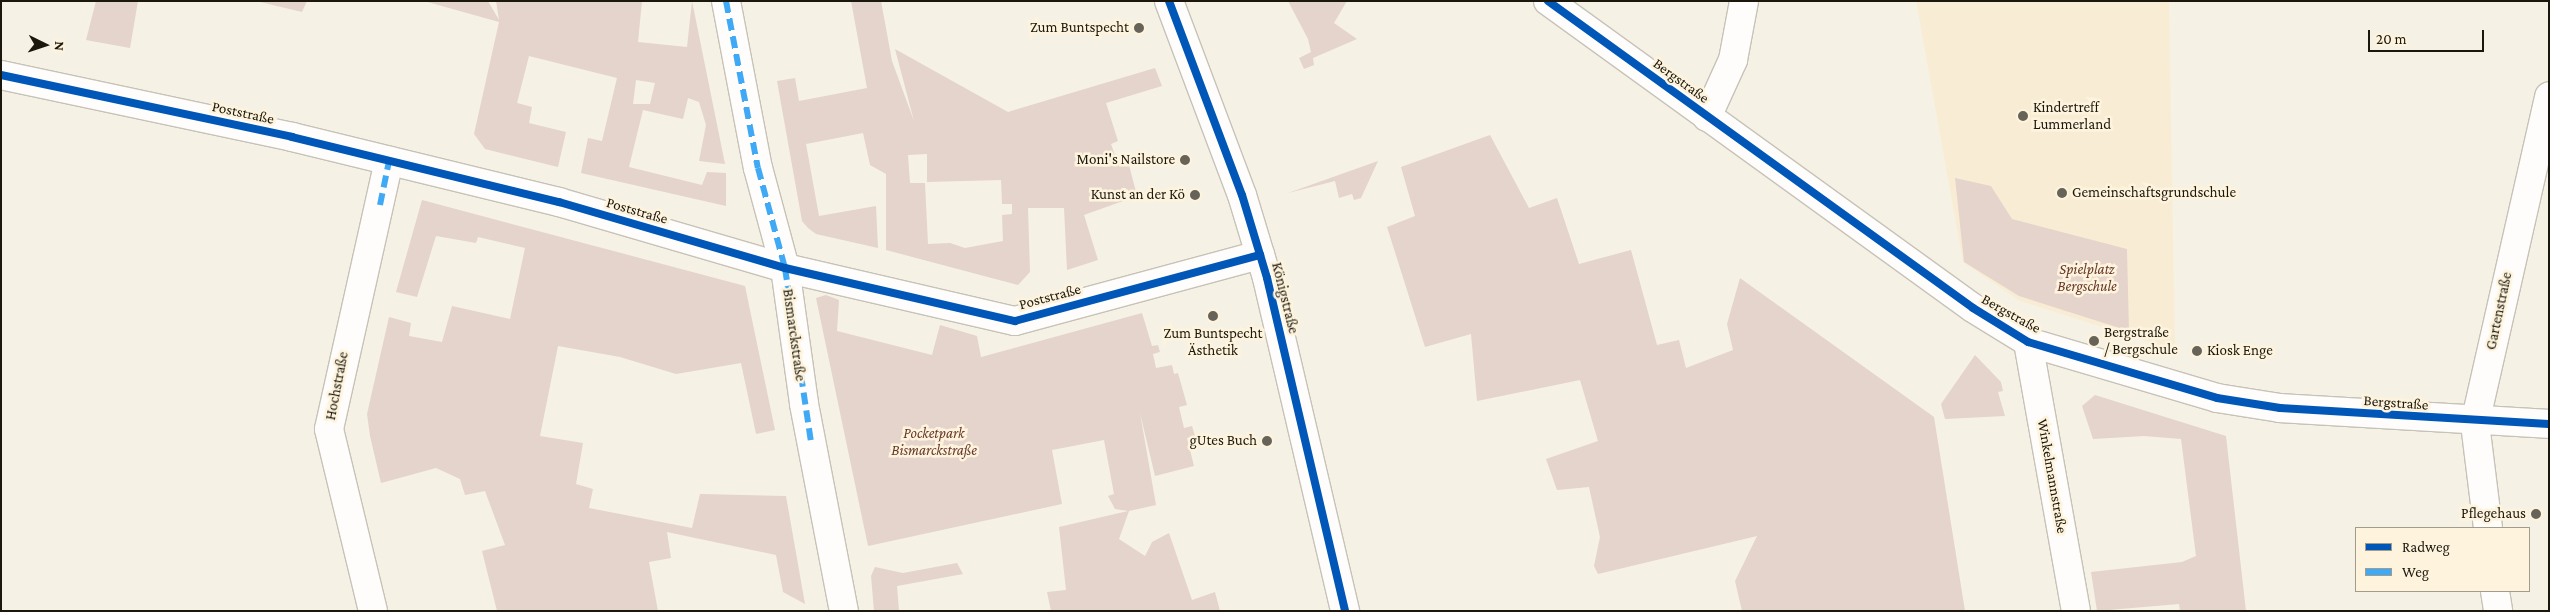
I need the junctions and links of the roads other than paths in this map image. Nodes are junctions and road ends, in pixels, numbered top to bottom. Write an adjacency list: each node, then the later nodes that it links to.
1 (726, 1): 10 (street, Bismarckstraße)
2 (1168, 1): 9 (street, Königstraße)
3 (1548, 1): 7 (street, Bergstraße)
4 (1744, 1): 7 (street)
5 (1, 76): 8 (street, Poststraße)
6 (2549, 96): 12 (street, Gartenstraße)
7 (1707, 117): 11 (street, Bergstraße)
8 (389, 161): 10 (street, Poststraße); 16 (street, Hochstraße)
9 (1260, 255): 10 (street, Poststraße); 18 (street, Königstraße)
10 (785, 268): 17 (street, Bismarckstraße)
11 (2028, 342): 12 (street, Bergstraße); 19 (street, Winkelmannstraße)
12 (2475, 423): 13 (street, Bergstraße); 14 (street, Gartenstraße)
13 (2549, 424)
14 (2488, 527)
15 (2495, 592): 20 (street)
16 (374, 611)
17 (844, 611)
18 (1345, 611)
19 (2076, 611)
20 (2498, 611)

